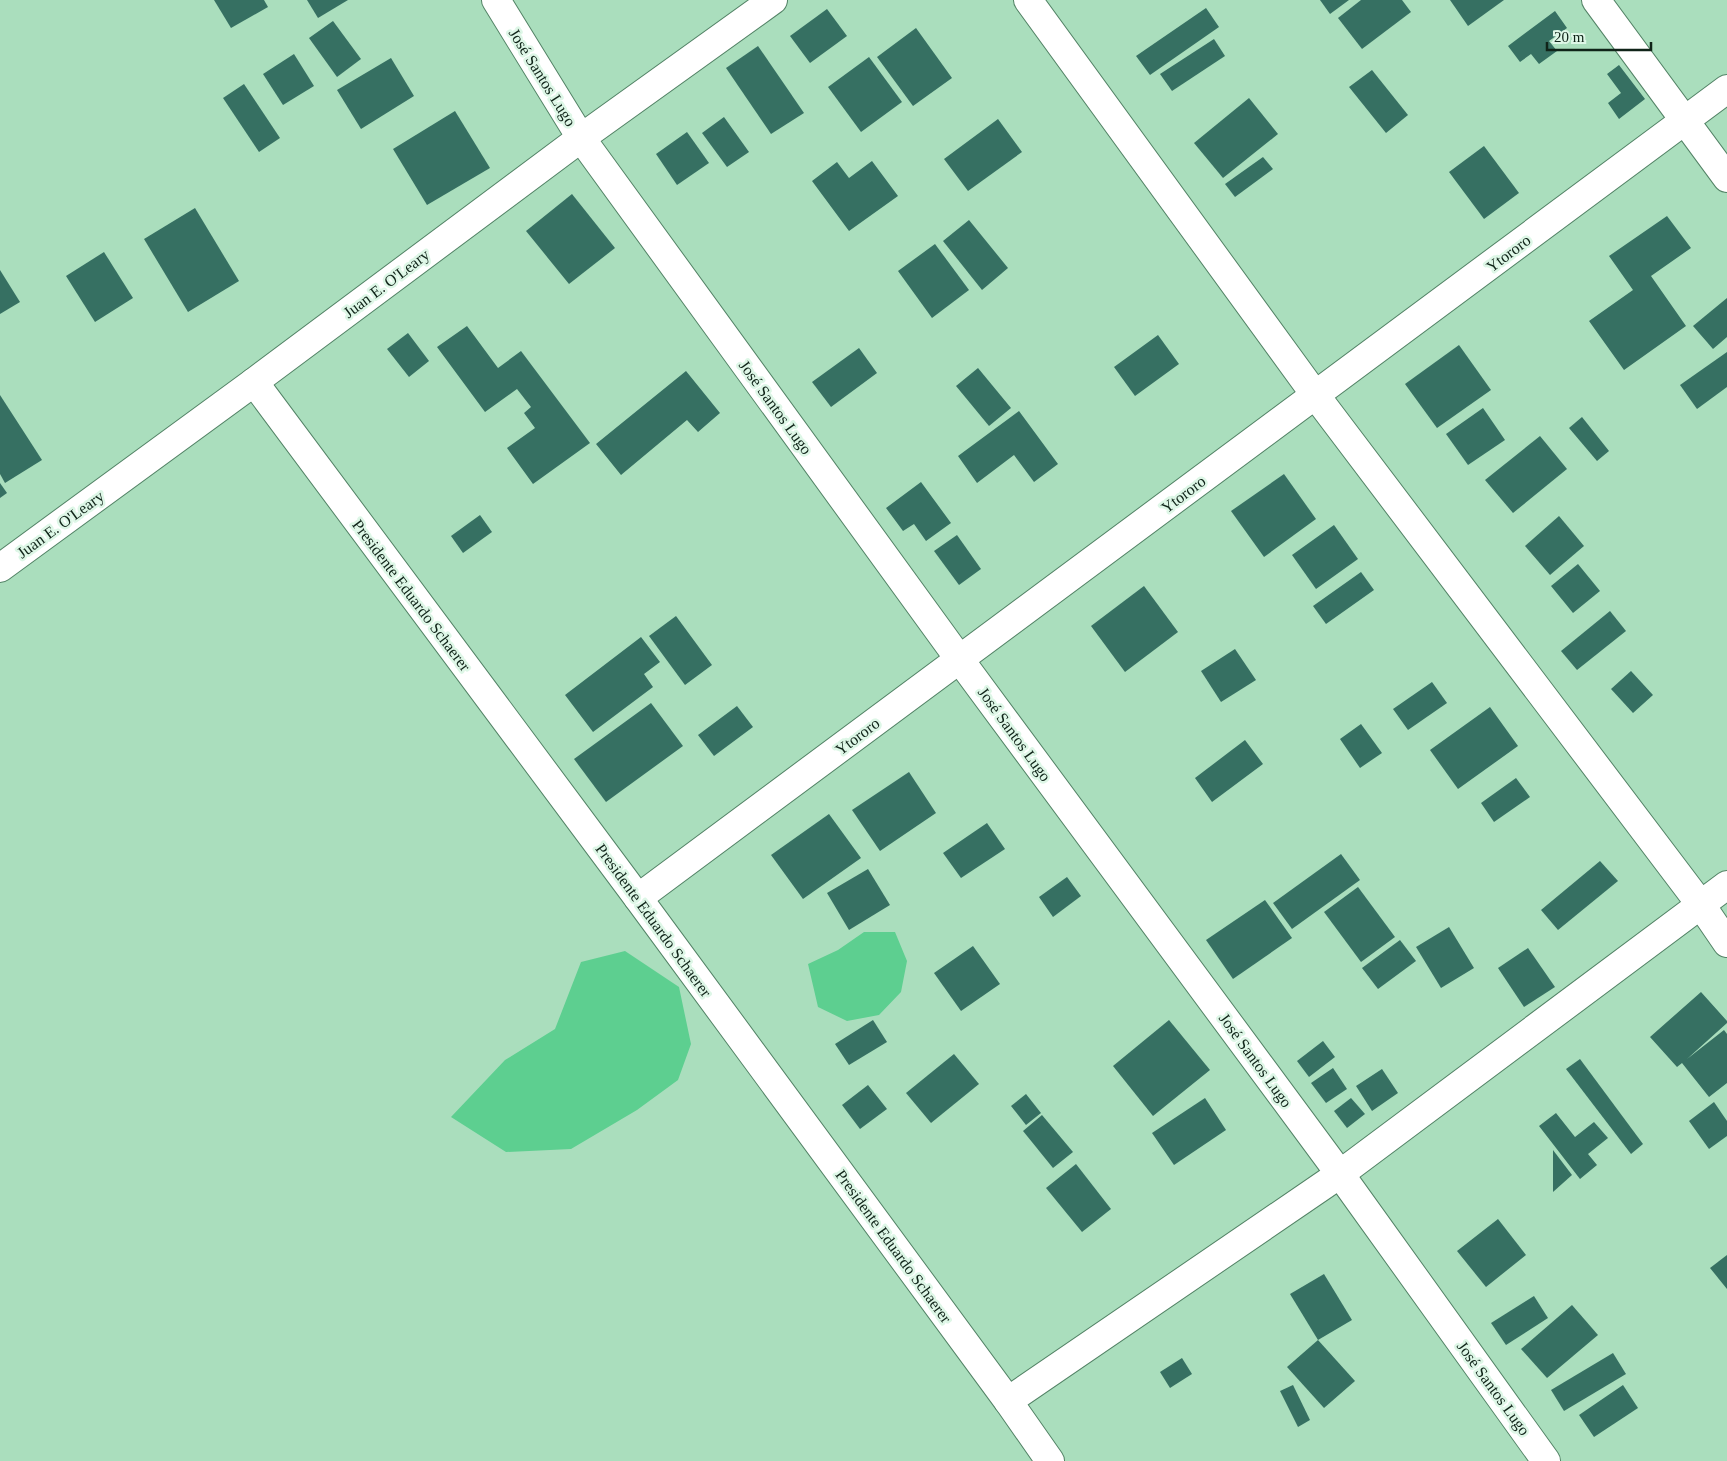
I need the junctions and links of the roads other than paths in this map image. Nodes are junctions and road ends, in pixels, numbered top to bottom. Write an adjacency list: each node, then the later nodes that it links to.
1 (496, 0): 7 (street, José Santos Lugo)
2 (773, 0): 7 (street, Juan E. O'Leary)
3 (1028, 0): 10 (street)
4 (1596, 0): 6 (street)
5 (1727, 89): 6 (street, Ytororo)
6 (1685, 122): 8 (street); 10 (street, Ytororo)
7 (580, 138): 9 (street, Juan E. O'Leary); 12 (street, José Santos Lugo)
8 (1727, 178)
9 (254, 382): 11 (street, Juan E. O'Leary); 14 (street, Presidente Eduardo Schaerer)
10 (1316, 396): 12 (street, Ytororo); 15 (street)
11 (0, 568)
12 (960, 660): 14 (street, Ytororo); 17 (street, José Santos Lugo)
13 (1727, 885): 15 (street)
14 (638, 898): 18 (street, Presidente Eduardo Schaerer)
15 (1701, 905): 16 (street); 17 (street)
16 (1727, 943)
17 (1340, 1174): 18 (street); 20 (street, José Santos Lugo)
18 (1008, 1401): 19 (street, Presidente Eduardo Schaerer)
19 (1050, 1461)
20 (1546, 1461)

